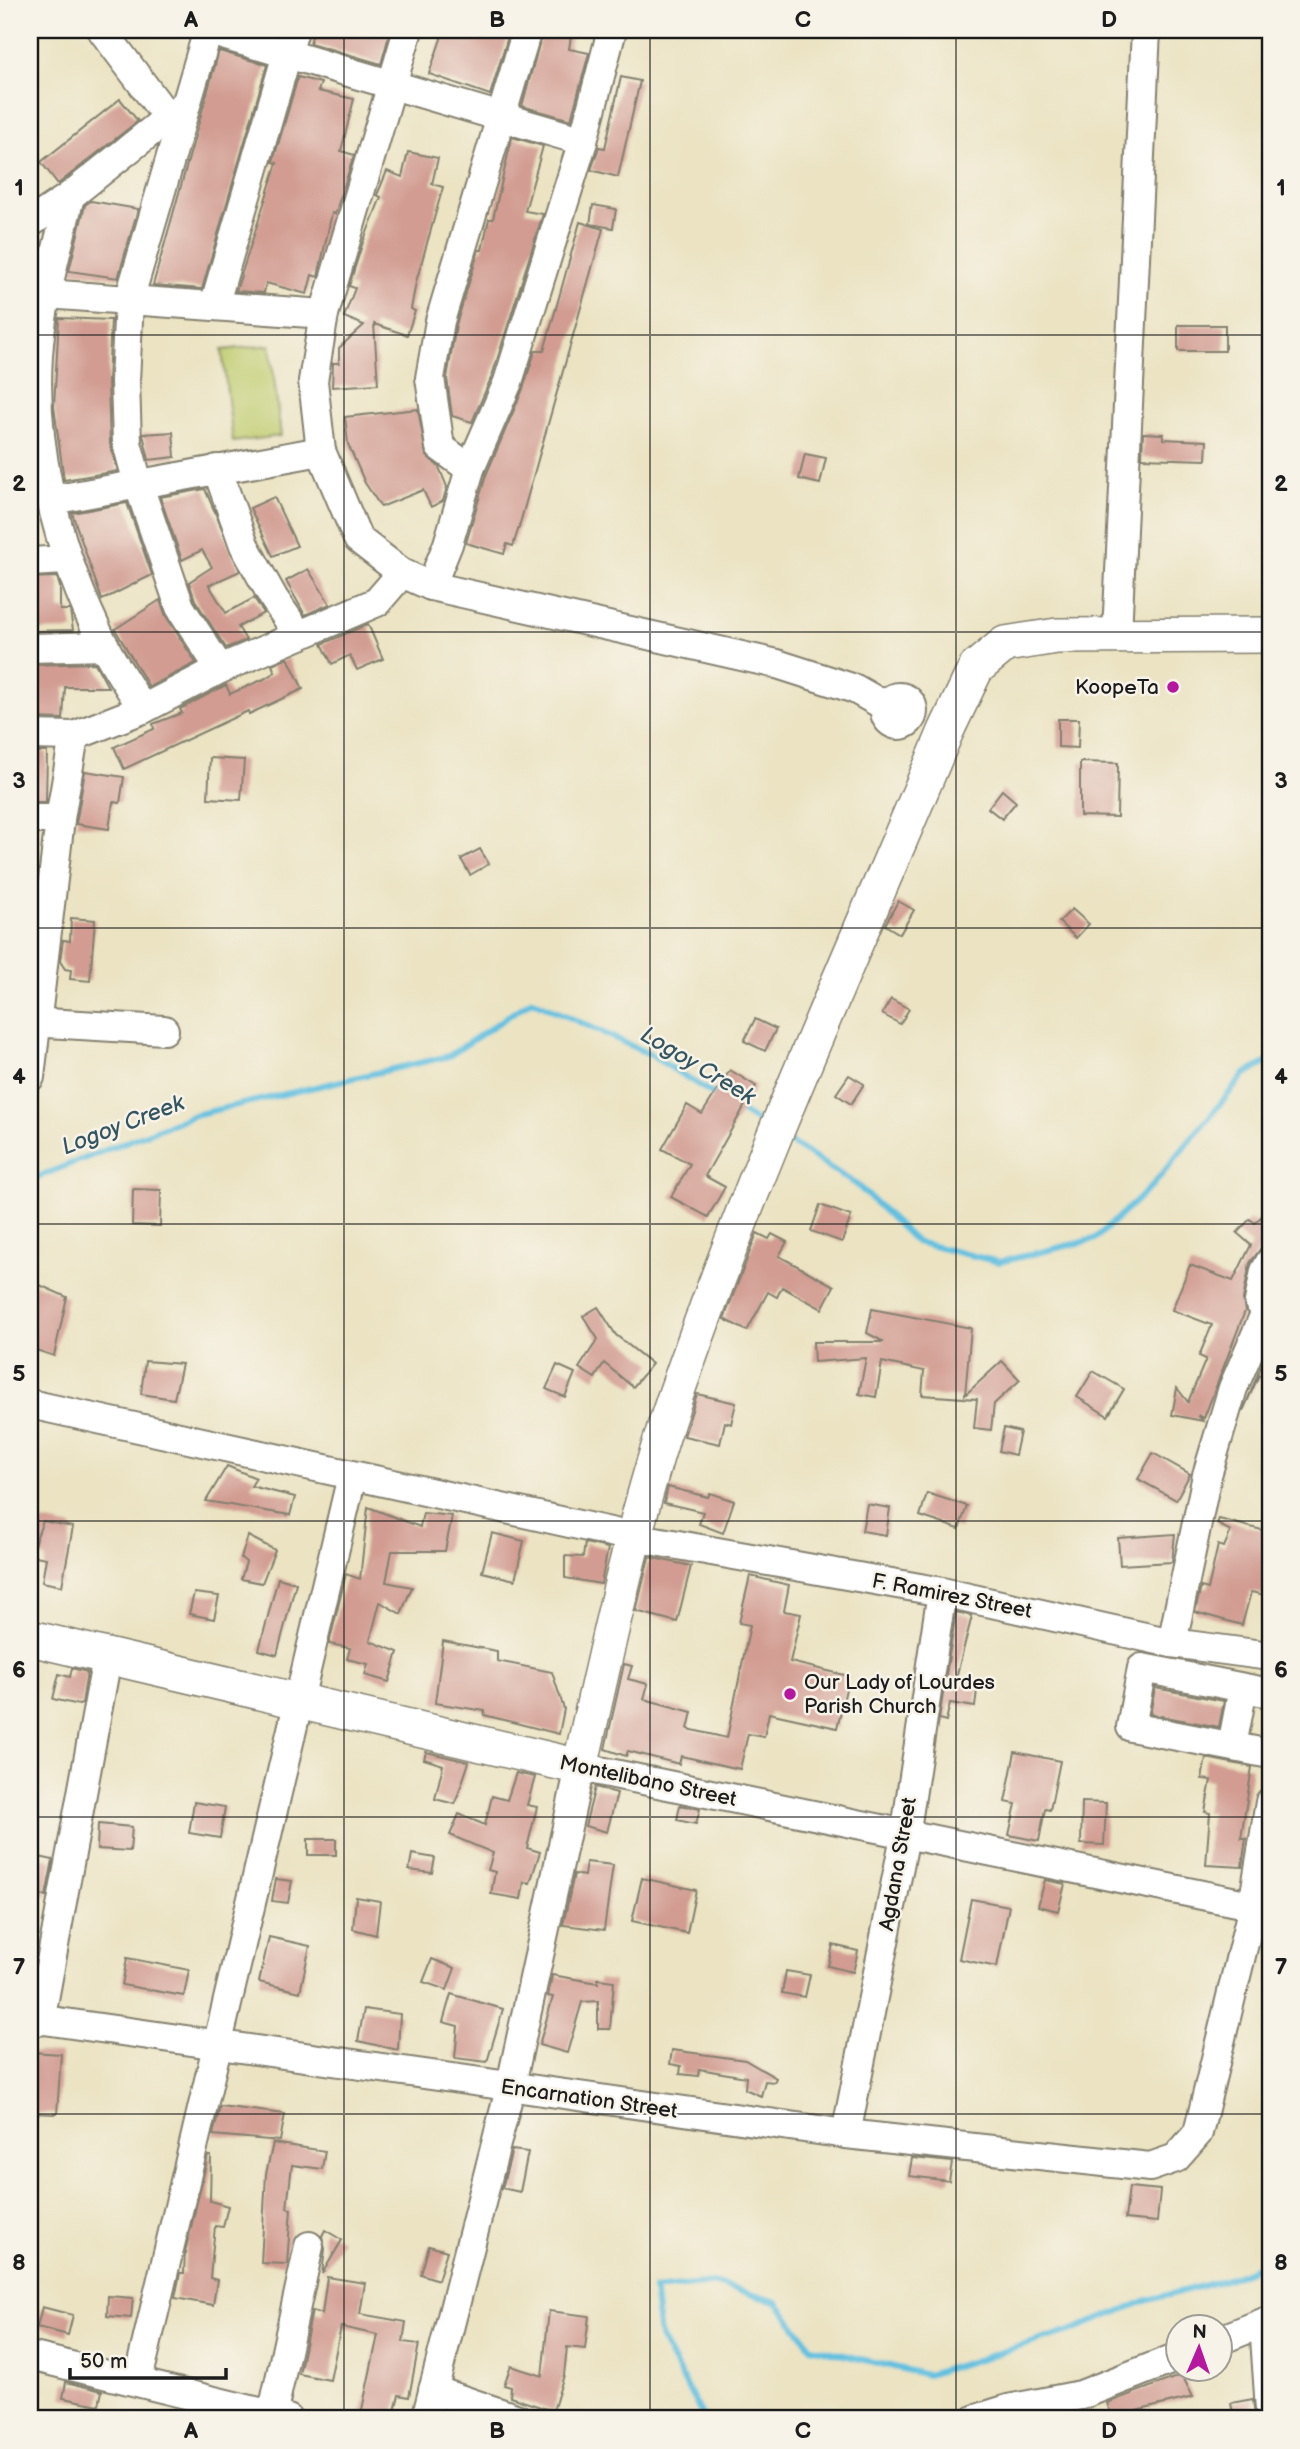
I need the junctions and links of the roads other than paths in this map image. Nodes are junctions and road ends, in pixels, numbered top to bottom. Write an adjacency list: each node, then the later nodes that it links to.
1 (96, 30): 9 (street)
2 (207, 30): 7 (street); 9 (street)
3 (408, 30): 8 (street)
4 (527, 30): 10 (street)
5 (612, 30): 11 (street)
6 (1146, 30): 28 (street)
7 (291, 42): 8 (street); 16 (street)
8 (393, 87): 10 (street); 17 (street)
9 (176, 112): 12 (street); 15 (street)
10 (502, 116): 11 (street); 21 (street)
11 (583, 141): 21 (street)
12 (70, 196): 13 (street); 14 (street)
13 (30, 223)
14 (46, 294): 15 (street); 18 (street)
15 (129, 300): 16 (street); 22 (street)
16 (214, 306): 17 (street)
17 (324, 314): 19 (street)
18 (34, 405): 23 (street)
19 (321, 451): 20 (street); 26 (street)
20 (217, 469): 22 (street); 29 (street)
21 (470, 469): 27 (street)
22 (138, 483): 23 (street); 33 (street)
23 (44, 489): 24 (street)
24 (66, 560): 25 (street); 31 (street)
25 (30, 562)
26 (402, 573): 27 (street); 29 (street)
27 (431, 586): 35 (street)
28 (1117, 634): 30 (main road); 35 (main road)
29 (299, 635): 33 (street)
30 (1270, 635)
31 (104, 646): 32 (street); 34 (street)
32 (30, 648)
33 (220, 669): 34 (street)
34 (143, 709): 37 (street)
35 (946, 731): 48 (main road)
36 (30, 735): 37 (street)
37 (74, 736): 39 (street)
38 (30, 819): 39 (street)
39 (60, 819): 40 (street)
40 (39, 923): 41 (street)
41 (33, 1022): 42 (street); 43 (street)
42 (163, 1030)
43 (30, 1077)
44 (1270, 1262): 45 (street)
45 (1269, 1310): 51 (street)
46 (30, 1404): 47 (street, F. Ramirez Street)
47 (352, 1476): 48 (street, F. Ramirez Street); 55 (street)
48 (633, 1537): 49 (street, F. Ramirez Street); 58 (main road)
49 (942, 1592): 51 (street, F. Ramirez Street); 60 (street, Agdana Street)
50 (30, 1637): 53 (main road, Montelibano Street)
51 (1172, 1643): 52 (street, F. Ramirez Street)
52 (1270, 1656)
53 (107, 1658): 55 (main road, Montelibano Street); 62 (street)
54 (1257, 1690): 56 (street); 56 (street)
55 (297, 1702): 58 (main road, Montelibano Street); 63 (street)
56 (1232, 1746): 57 (street)
57 (1270, 1754)
58 (580, 1767): 60 (street, Montelibano Street); 64 (street)
59 (1270, 1802): 61 (street)
60 (905, 1836): 61 (street, Montelibano Street); 65 (street, Agdana Street)
61 (1262, 1907): 65 (street, Encarnation Street)
62 (35, 2019): 63 (street, Encarnation Street)
63 (217, 2046): 64 (street, Encarnation Street); 71 (street)
64 (510, 2089): 65 (street, Encarnation Street); 72 (street)
65 (846, 2134)
66 (309, 2246): 75 (street)
67 (1267, 2321): 68 (street); 74 (street)
68 (1234, 2334)
69 (30, 2356): 71 (street)
70 (1164, 2365): 73 (street)
71 (138, 2380): 75 (street)
72 (433, 2390): 76 (street); 77 (street)
73 (1085, 2407): 78 (street)
74 (1270, 2410)
75 (280, 2418)
76 (426, 2419)
77 (518, 2419)
78 (976, 2419)

